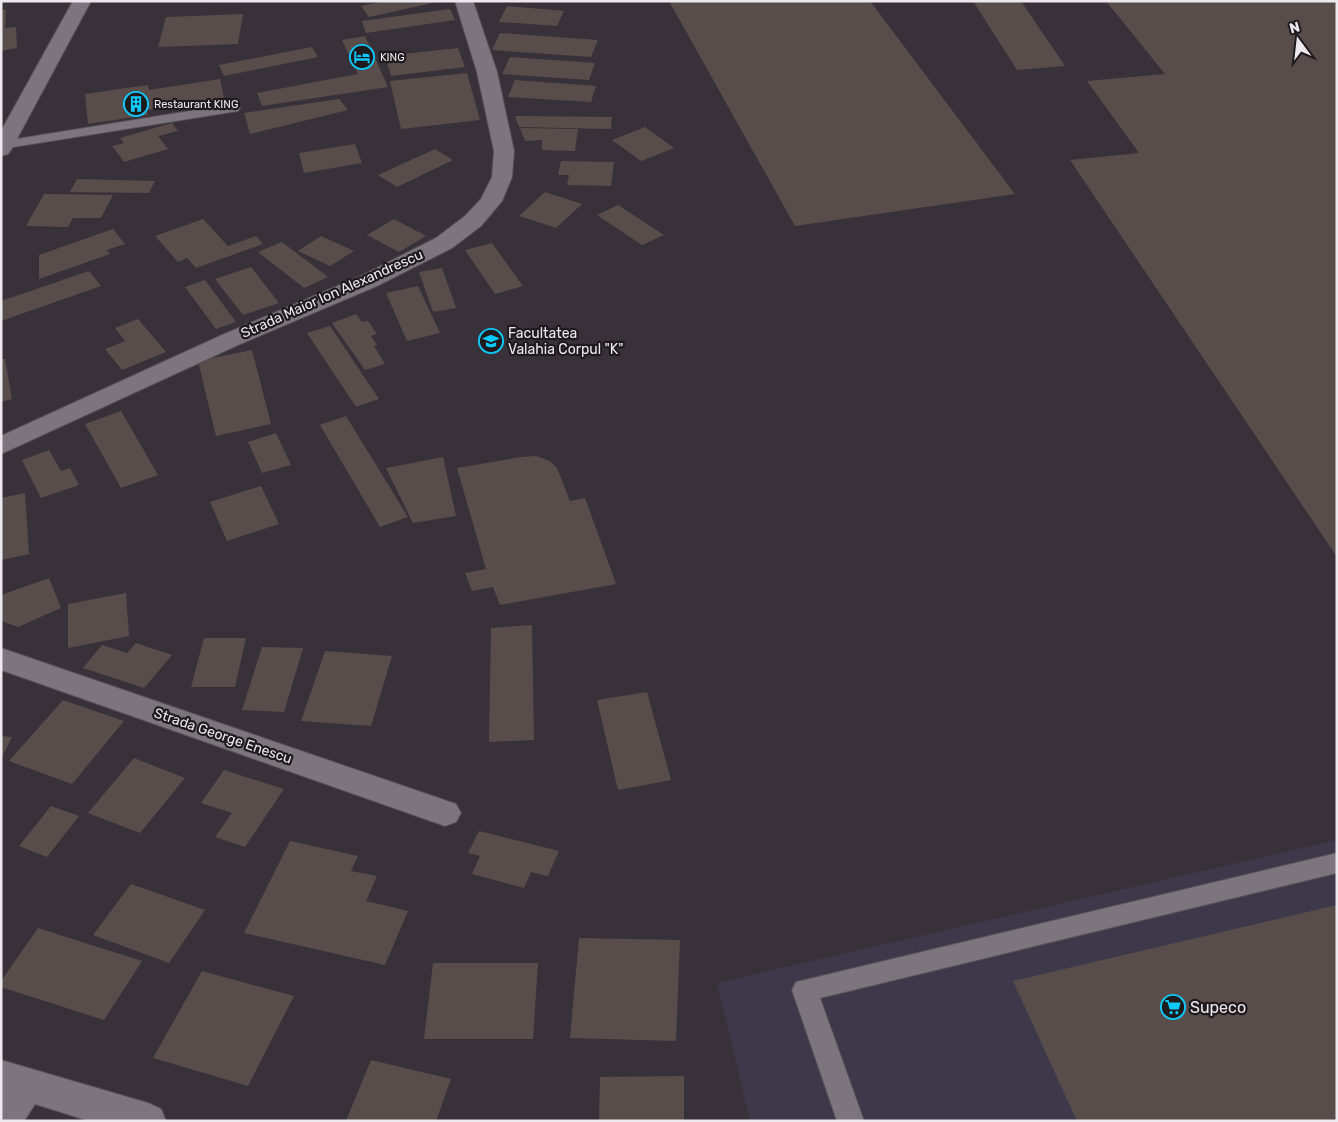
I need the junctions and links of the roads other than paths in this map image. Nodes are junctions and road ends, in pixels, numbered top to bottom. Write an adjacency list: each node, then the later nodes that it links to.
1 (82, 1): 4 (street)
2 (464, 1): 6 (street, Strada Maior Ion Alexandrescu)
3 (233, 108): 5 (lane)
4 (11, 113): 5 (street)
5 (3, 147)
6 (1, 446)
7 (1, 659): 8 (street, Strada George Enescu)
8 (445, 812)
9 (1337, 864): 13 (lane)
10 (14, 1081): 11 (street); 12 (street)
11 (3, 1121)
12 (148, 1121)
13 (850, 1121)

